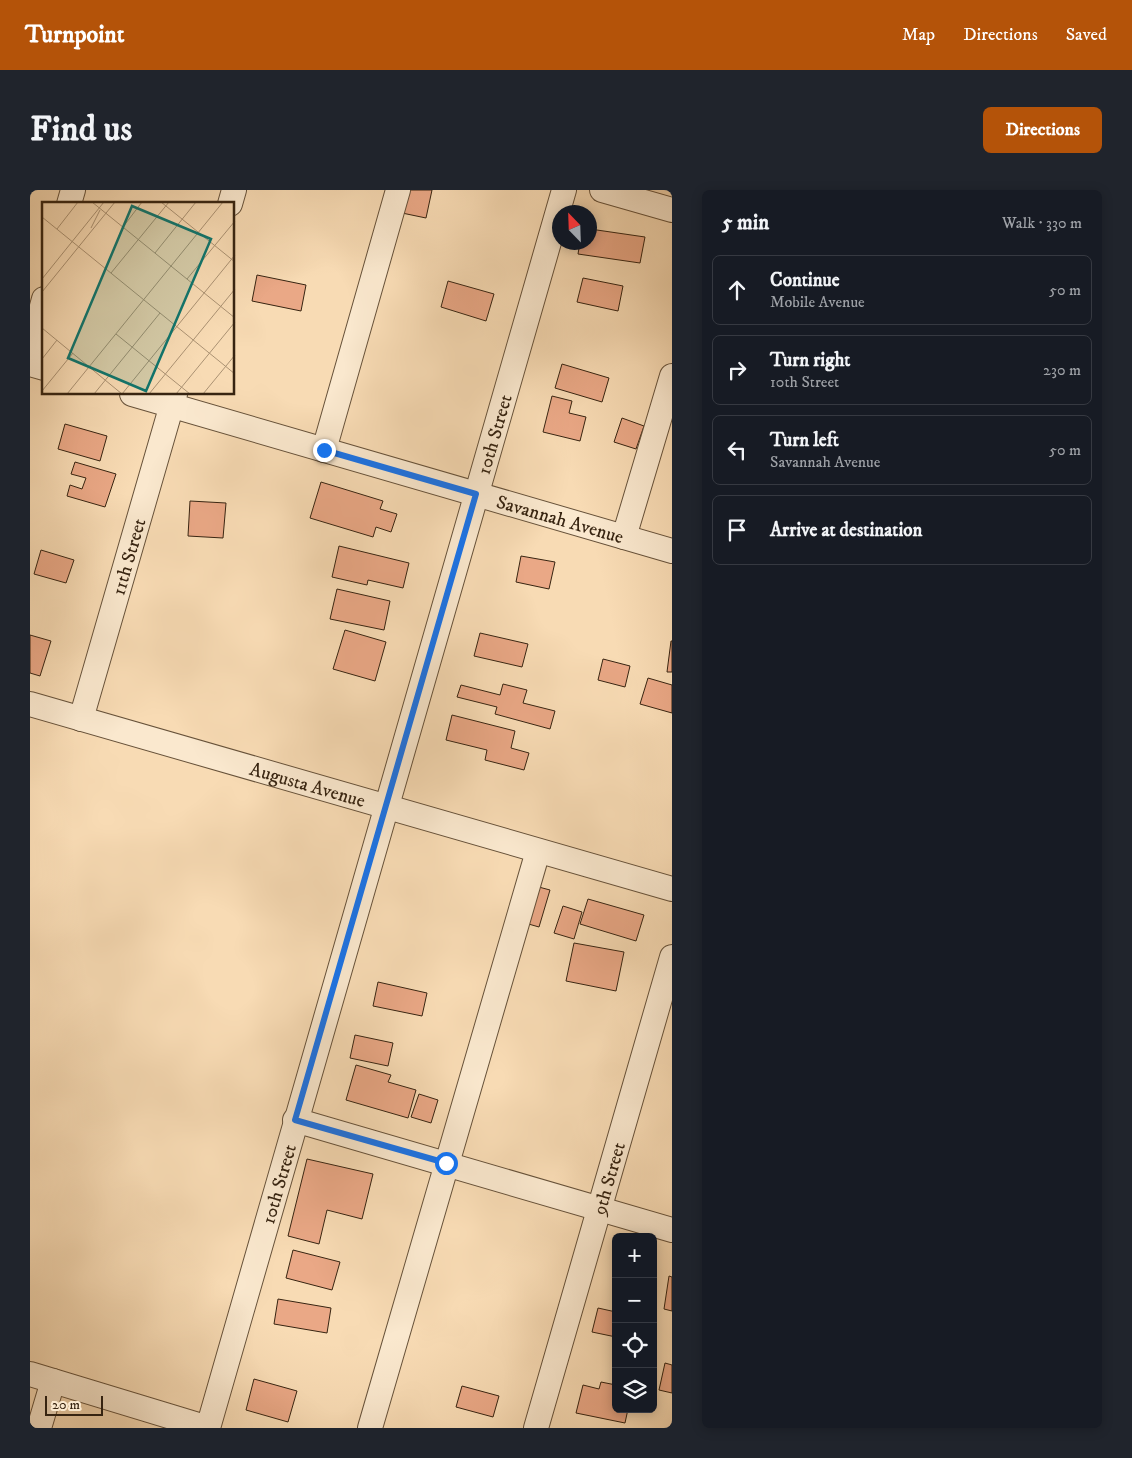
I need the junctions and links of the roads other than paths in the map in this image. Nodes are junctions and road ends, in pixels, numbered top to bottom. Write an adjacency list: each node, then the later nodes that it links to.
1 (398, 190): 10 (street)
2 (564, 190): 11 (street, 10th Street)
3 (602, 190): 4 (street)
4 (672, 210)
5 (42, 306): 6 (street)
6 (30, 351)
7 (672, 376): 12 (street)
8 (140, 395): 9 (street, Savannah Avenue)
9 (173, 399): 10 (street, Savannah Avenue); 15 (street, 11th Street)
10 (324, 450): 11 (street, Savannah Avenue)
11 (476, 494): 12 (street, Savannah Avenue); 16 (street, 10th Street)
12 (624, 537): 13 (street, Savannah Avenue)
13 (672, 551)
14 (30, 704): 15 (street, Augusta Avenue)
15 (81, 719): 16 (street, Augusta Avenue)
16 (385, 807): 17 (street, Augusta Avenue); 20 (street, 10th Street)
17 (538, 851): 18 (street, Augusta Avenue); 21 (street)
18 (672, 889)
19 (672, 957): 22 (street, 9th Street)
20 (295, 1120): 21 (street); 27 (street, 10th Street)
21 (446, 1163): 22 (street); 28 (street)
22 (600, 1208): 23 (street); 29 (street, 9th Street)
23 (672, 1230)
24 (30, 1374): 25 (street)
25 (53, 1381): 26 (street); 27 (street)
26 (39, 1428)
27 (208, 1428)
28 (370, 1428)
29 (536, 1428)

